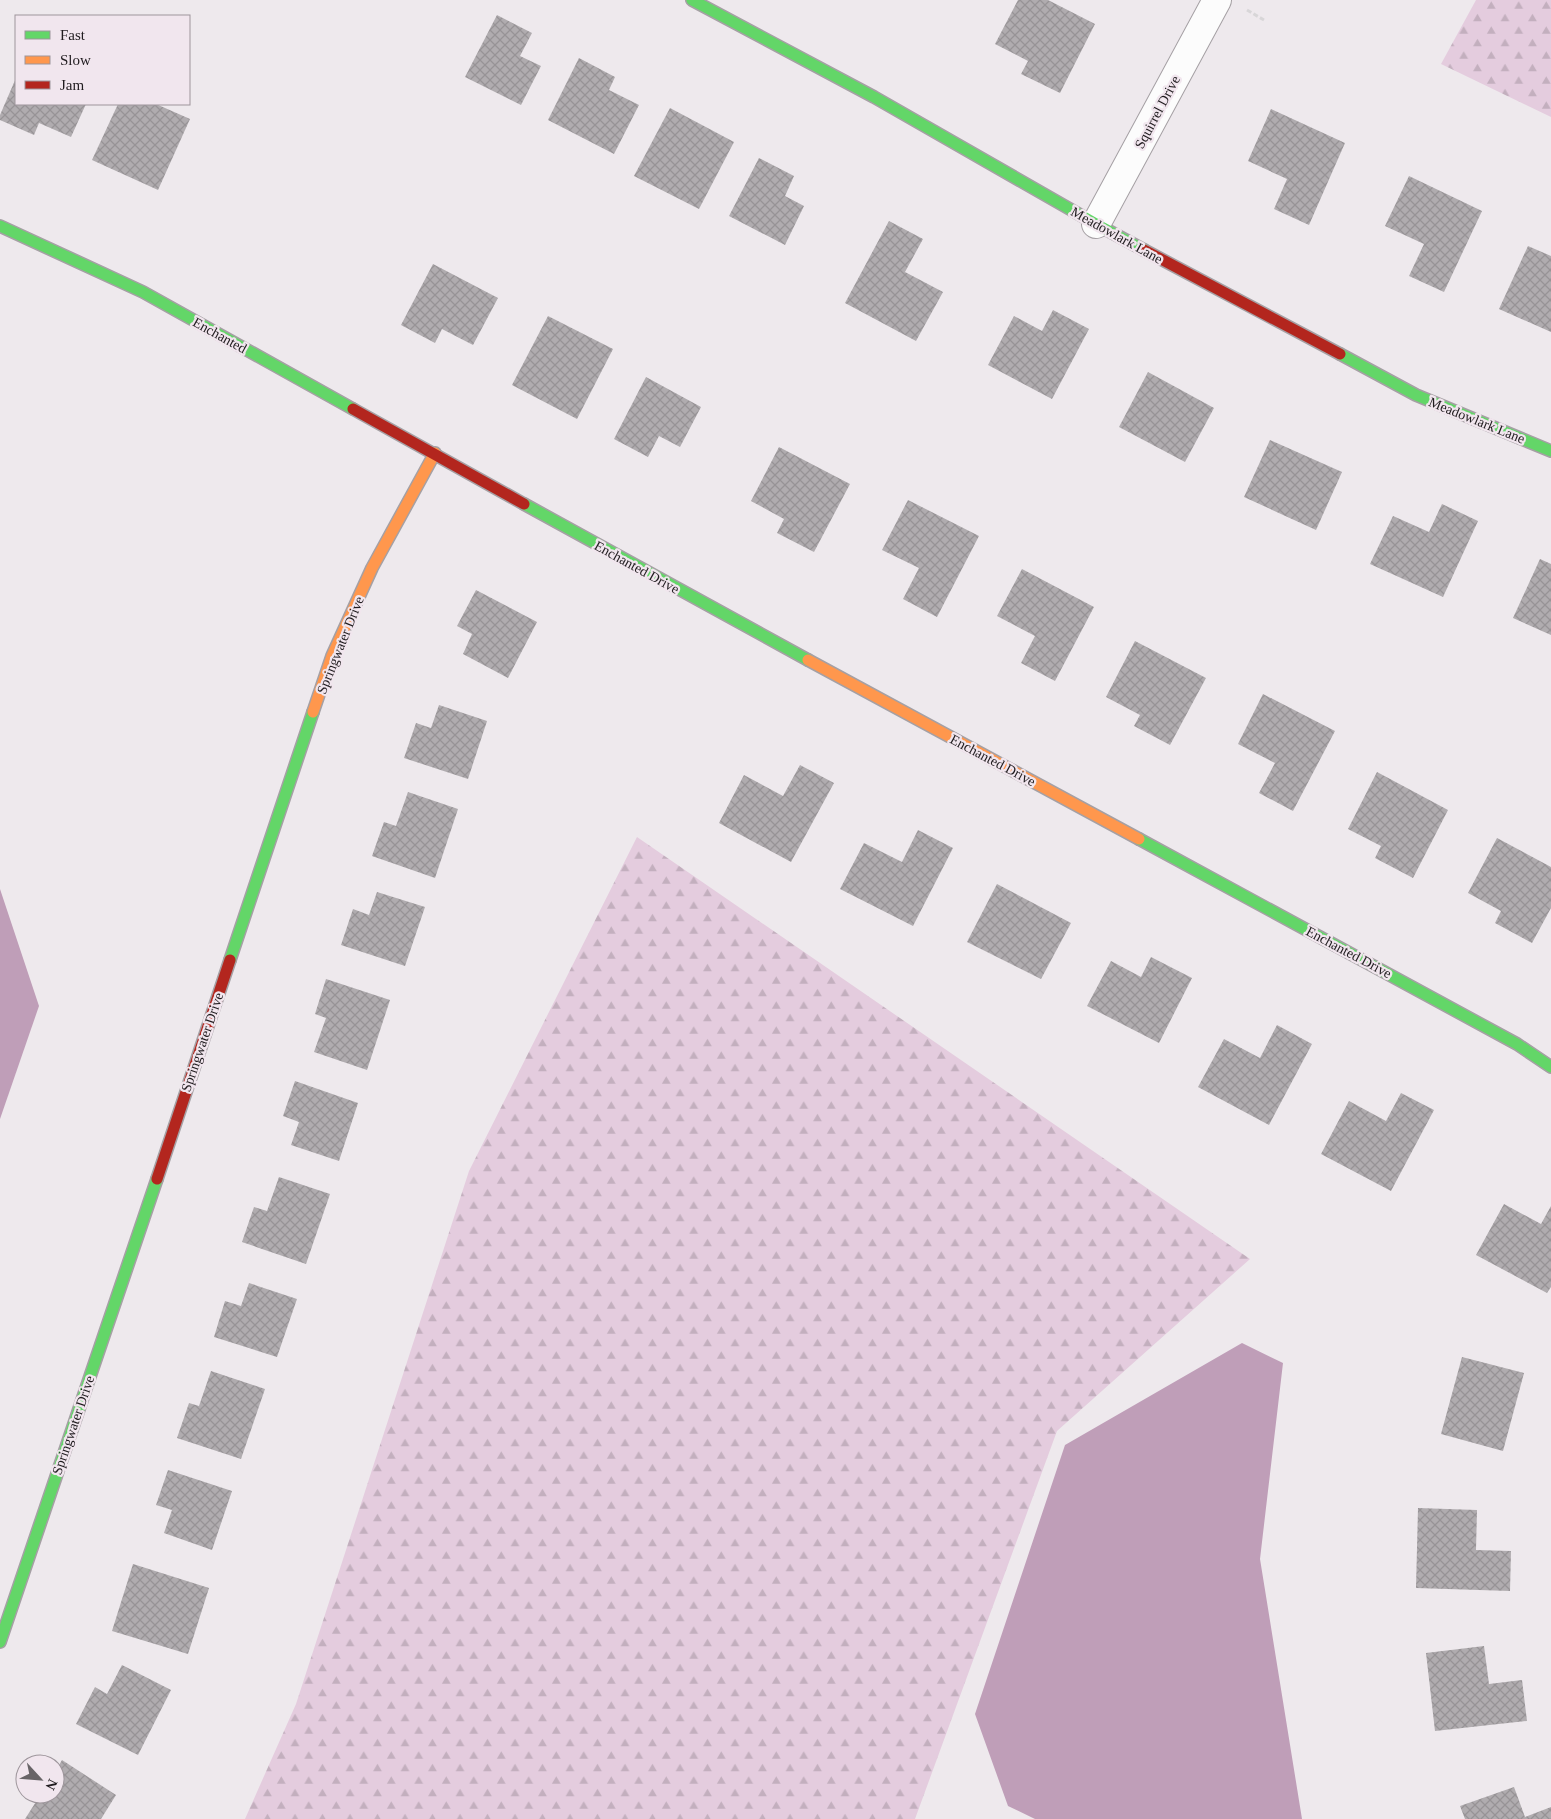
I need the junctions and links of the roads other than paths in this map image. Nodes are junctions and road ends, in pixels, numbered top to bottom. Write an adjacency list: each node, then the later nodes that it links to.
1 (692, 0): 3 (street, Meadowlark Lane)
2 (1217, 0): 3 (street, Squirrel Drive)
3 (1096, 224): 5 (street, Meadowlark Lane)
4 (0, 226): 6 (street, Enchanted)
5 (1551, 450)
6 (435, 454): 7 (street, Enchanted Drive); 8 (street, Springwater Drive)
7 (1551, 1067)
8 (0, 1642)

